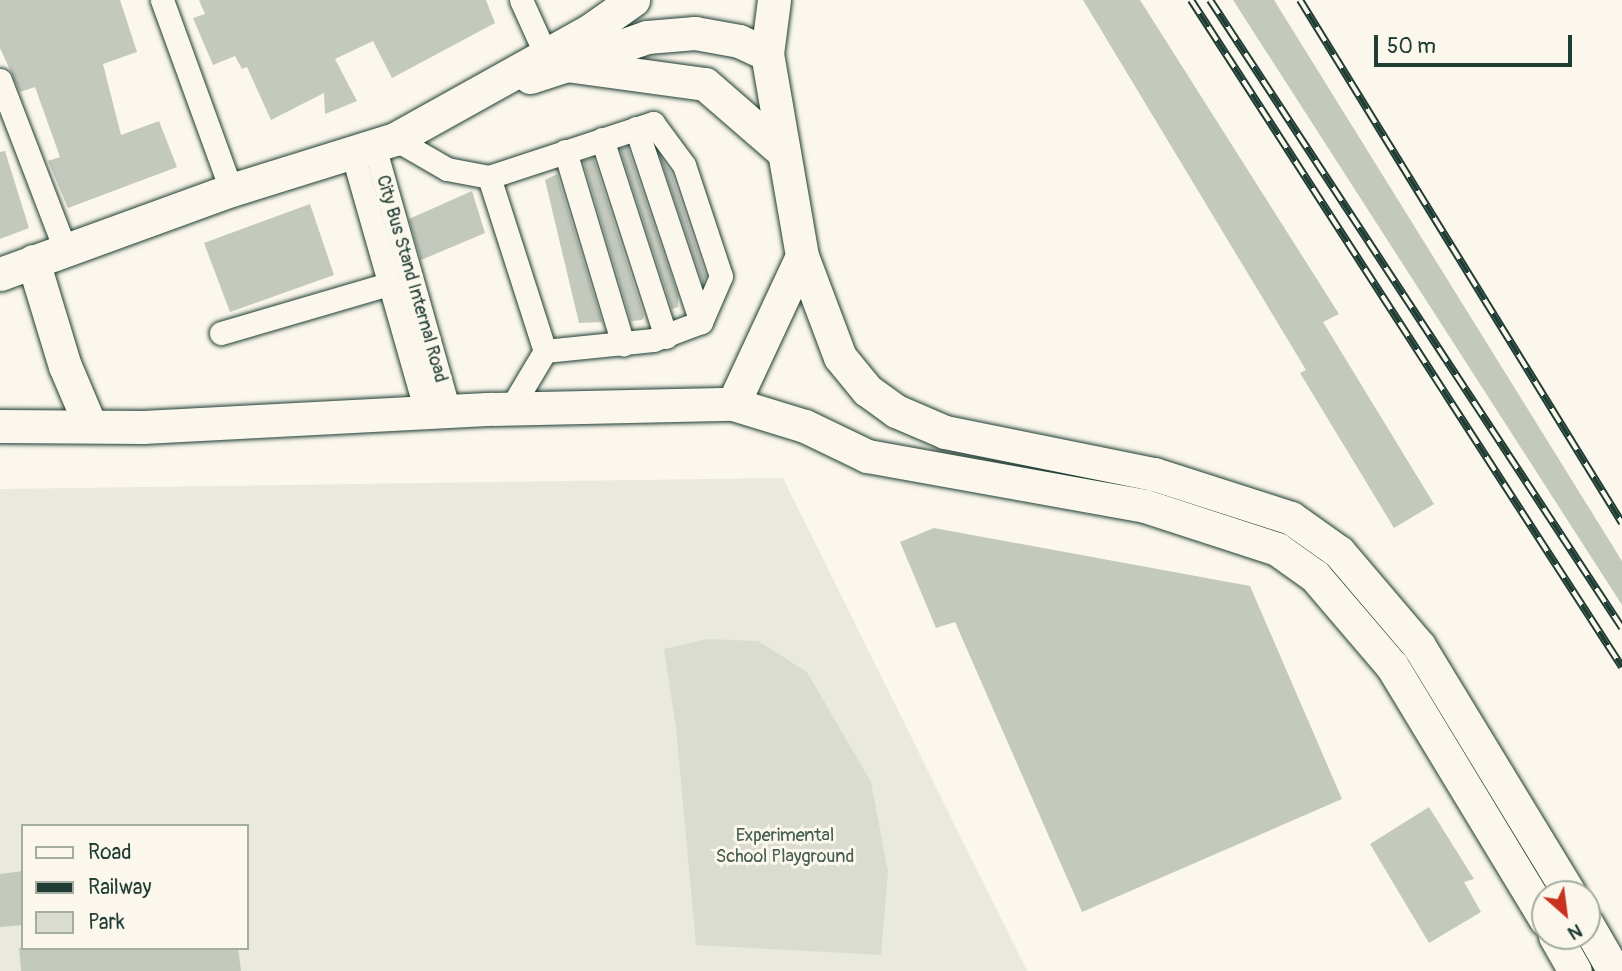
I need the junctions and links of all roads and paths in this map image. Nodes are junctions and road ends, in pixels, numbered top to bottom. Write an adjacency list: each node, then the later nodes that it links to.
1 (162, 0): 14 (street)
2 (522, 0): 6 (street)
3 (632, 0): 6 (main road)
4 (774, 0): 5 (main road)
5 (767, 54): 6 (main road); 12 (main road)
6 (556, 60): 10 (main road); 12 (main road)
7 (0, 80): 15 (street)
8 (636, 128): 9 (street); 20 (street); 20 (street)
9 (602, 139): 11 (street); 22 (street)
10 (374, 146): 13 (street); 14 (main road); 19 (street, City Bus Stand Internal Road); 27 (street, City Bus Stand Internal Road)
11 (565, 151): 13 (street); 23 (street)
12 (782, 151): 16 (main road)
13 (489, 177): 24 (street)
14 (231, 190): 15 (main road)
15 (65, 249): 17 (main road)
16 (802, 256): 25 (main road); 30 (main road)
17 (33, 261): 18 (main road); 28 (main road)
18 (0, 274)
19 (389, 284): 21 (street); 27 (street, City Bus Stand Internal Road)
20 (701, 322): 22 (street)
21 (221, 333)
22 (666, 337): 23 (street)
23 (623, 344): 24 (street)
24 (545, 351): 26 (street)
25 (733, 404): 26 (main road); 31 (main road)
26 (511, 408): 27 (main road)
27 (437, 412): 28 (main road)
28 (90, 425): 29 (main road)
29 (0, 426)
30 (1561, 880)
31 (1531, 896)
32 (1601, 949): 35 (main road)
33 (1563, 950): 34 (main road)
34 (1575, 971)
35 (1614, 971)

